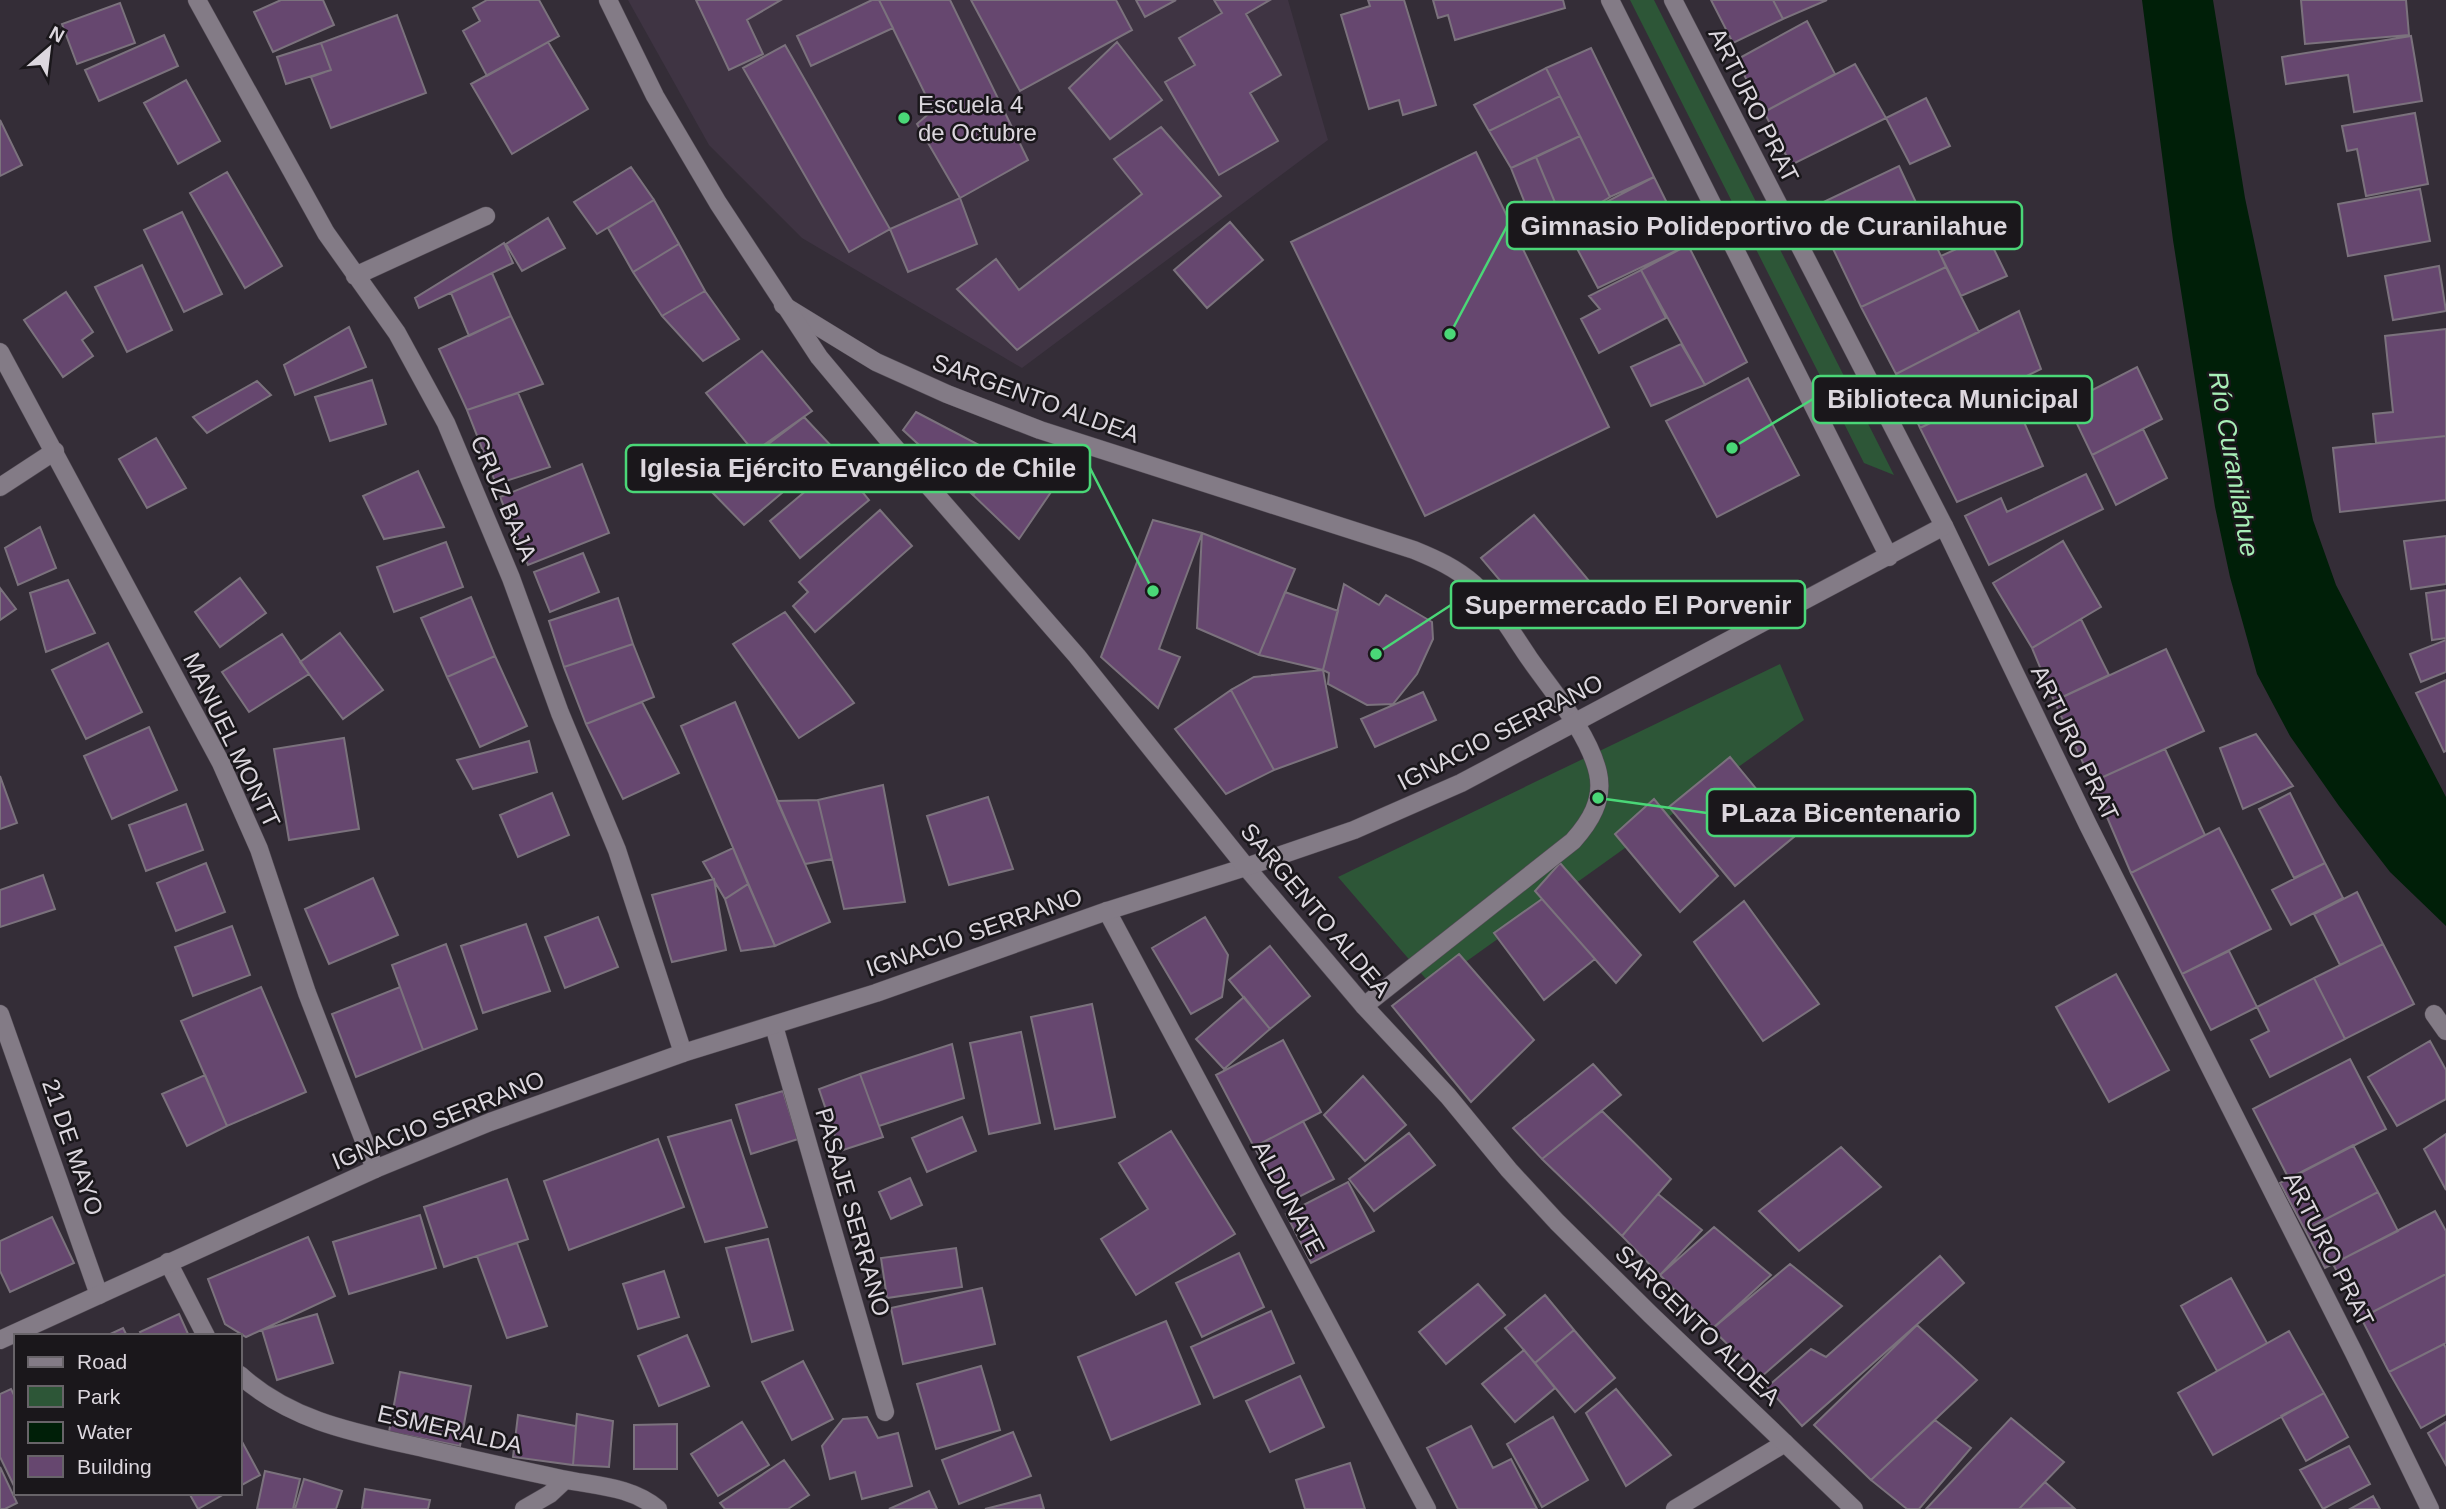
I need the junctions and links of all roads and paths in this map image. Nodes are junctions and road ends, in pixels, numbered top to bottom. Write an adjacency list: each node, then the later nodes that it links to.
1 (197, 0): 6 (street, CRUZ BAJA)
2 (608, 0): 7 (street, SARGENTO ALDEA)
3 (1610, 0): 12 (street)
4 (1673, 0): 11 (street, ARTURO PRAT)
5 (486, 216): 6 (street)
6 (355, 276): 21 (street, CRUZ BAJA)
7 (783, 305): 13 (street, SARGENTO ALDEA); 14 (street, SARGENTO ALDEA)
8 (0, 352): 9 (street, MANUEL MONTT)
9 (54, 451): 10 (street); 22 (street, MANUEL MONTT)
10 (0, 487)
11 (1944, 526): 12 (street, IGNACIO SERRANO); 36 (street, ARTURO PRAT)
12 (1889, 557): 13 (street, IGNACIO SERRANO)
13 (1574, 723): 14 (street, IGNACIO SERRANO); 16 (street, SARGENTO ALDEA)
14 (1246, 867): 15 (street, IGNACIO SERRANO); 16 (street, SARGENTO ALDEA)
15 (1107, 911): 19 (street, IGNACIO SERRANO); 33 (street, ALDUNATE)
16 (1364, 1006): 29 (street, SARGENTO ALDEA)
17 (0, 1014): 24 (street, 21 DE MAYO)
18 (2434, 1014): 20 (street)
19 (774, 1026): 21 (street, IGNACIO SERRANO); 28 (street, PASAJE SERRANO)
20 (2446, 1031)
21 (683, 1053): 22 (street, IGNACIO SERRANO)
22 (375, 1169): 23 (street, IGNACIO SERRANO)
23 (168, 1262): 24 (street, IGNACIO SERRANO); 25 (street)
24 (99, 1295): 26 (street, IGNACIO SERRANO)
25 (205, 1334)
26 (0, 1340)
27 (242, 1376): 30 (street, ESMERALDA)
28 (885, 1412)
29 (1785, 1443): 34 (street); 35 (street, SARGENTO ALDEA)
30 (565, 1480): 31 (street); 32 (street, ESMERALDA)
31 (524, 1509)
32 (658, 1509)
33 (1427, 1509)
34 (1675, 1509)
35 (1854, 1509)
36 (2430, 1509)

